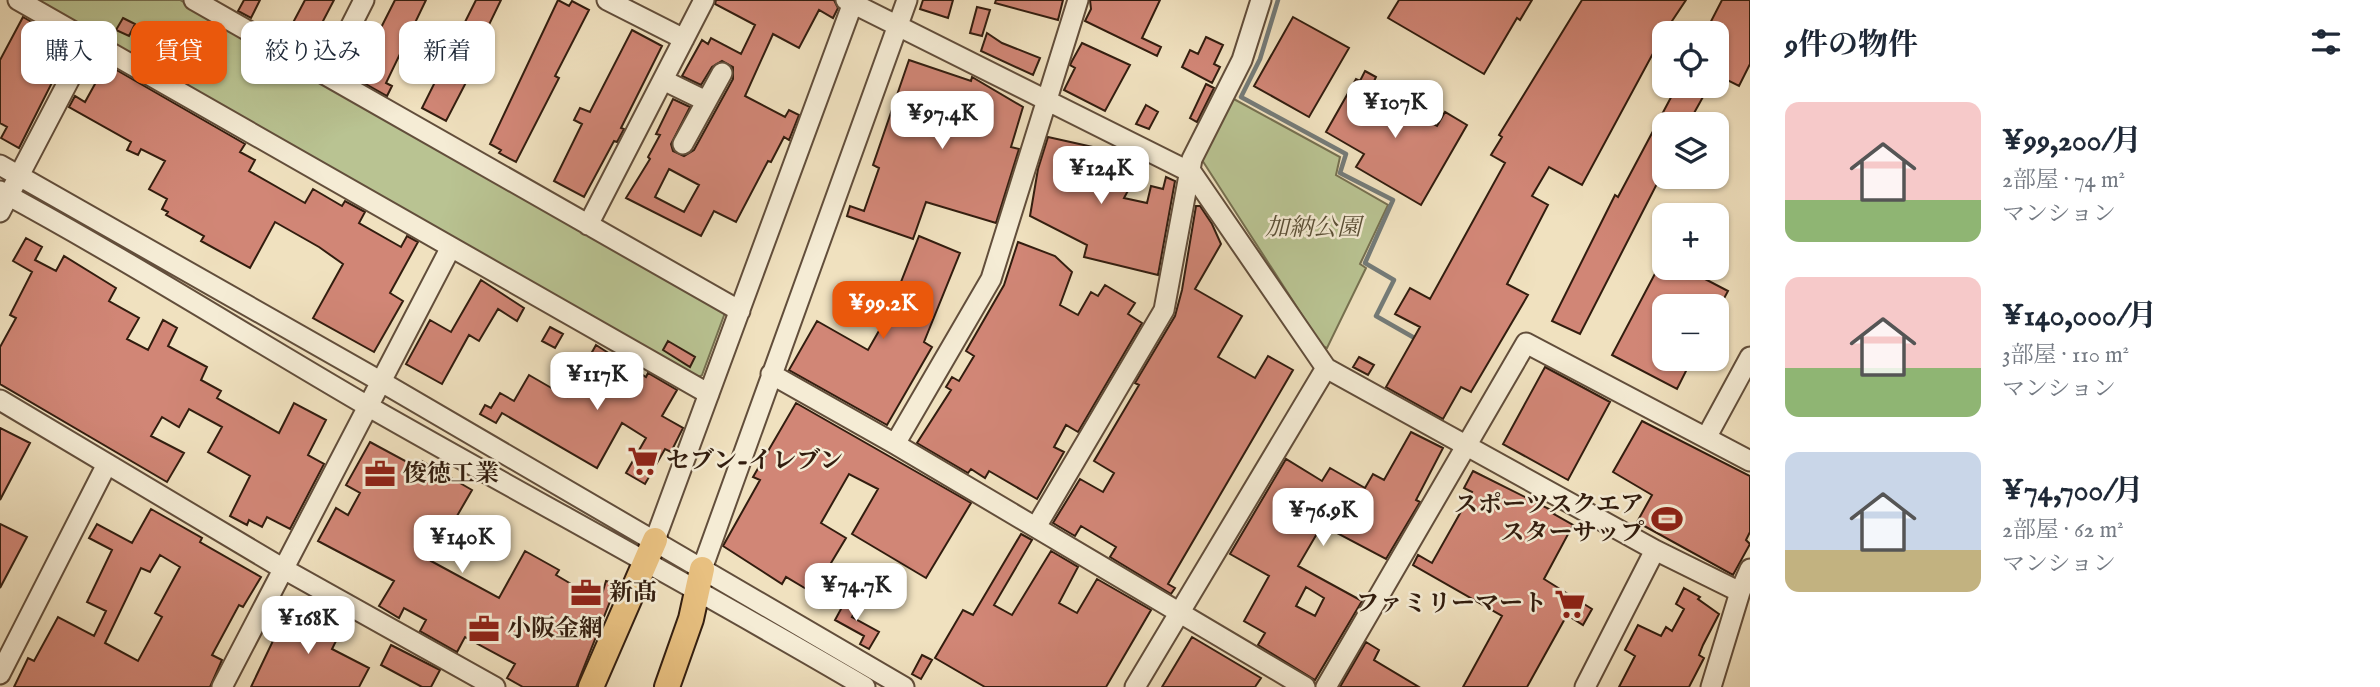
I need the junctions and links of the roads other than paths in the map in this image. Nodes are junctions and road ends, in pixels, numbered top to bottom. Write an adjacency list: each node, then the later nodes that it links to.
1 (18, 0): 10 (street)
2 (194, 0): 12 (street)
3 (364, 0): 11 (street)
4 (607, 0): 14 (street)
5 (704, 0): 14 (street)
6 (907, 0): 13 (street)
7 (1078, 0): 20 (street)
8 (1261, 0): 24 (street)
9 (851, 1): 13 (street); 29 (street)
10 (56, 21)
11 (353, 21)
12 (241, 27)
13 (900, 27): 20 (street); 32 (street)
14 (684, 39): 17 (street)
15 (117, 55): 28 (street)
16 (722, 73): 21 (street)
17 (663, 80): 21 (street); 27 (street)
18 (67, 84): 25 (street)
19 (342, 84): 27 (street)
20 (1046, 99): 24 (street); 38 (street)
21 (706, 101): 22 (street)
22 (683, 144)
23 (0, 165): 25 (street)
24 (1192, 173): 31 (street); 42 (street)
25 (19, 176): 26 (street); 33 (street)
26 (3, 200): 36 (street)
27 (588, 225): 29 (street)
28 (452, 247): 33 (street); 34 (street)
29 (740, 311): 34 (street)
30 (1750, 357): 37 (street)
31 (1326, 368): 39 (street); 48 (street)
32 (771, 374): 38 (street); 46 (street)
33 (380, 381): 36 (street); 44 (street)
34 (709, 394): 44 (street)
35 (0, 400): 41 (street)
36 (369, 406): 44 (street); 45 (street)
37 (1706, 438): 39 (street); 40 (street)
38 (895, 444): 42 (street)
39 (1467, 445): 43 (street); 60 (street)
40 (1750, 461)
41 (107, 464): 45 (street); 50 (street)
42 (1036, 527): 48 (street)
43 (1656, 550): 47 (street); 61 (street)
44 (650, 551): 46 (street); 54 (main road)
45 (282, 568): 49 (street); 51 (street)
46 (700, 579): 55 (main road); 56 (street); 57 (street)
47 (1746, 584): 62 (street)
48 (1179, 612): 58 (street); 59 (street)
49 (464, 669): 52 (street); 53 (street)
50 (0, 674)
51 (222, 687)
52 (454, 687)
53 (495, 687)
54 (591, 687)
55 (667, 687)
56 (865, 687)
57 (904, 687)
58 (1135, 687)
59 (1305, 687)
60 (1326, 687)
61 (1585, 687)
62 (1711, 687)

